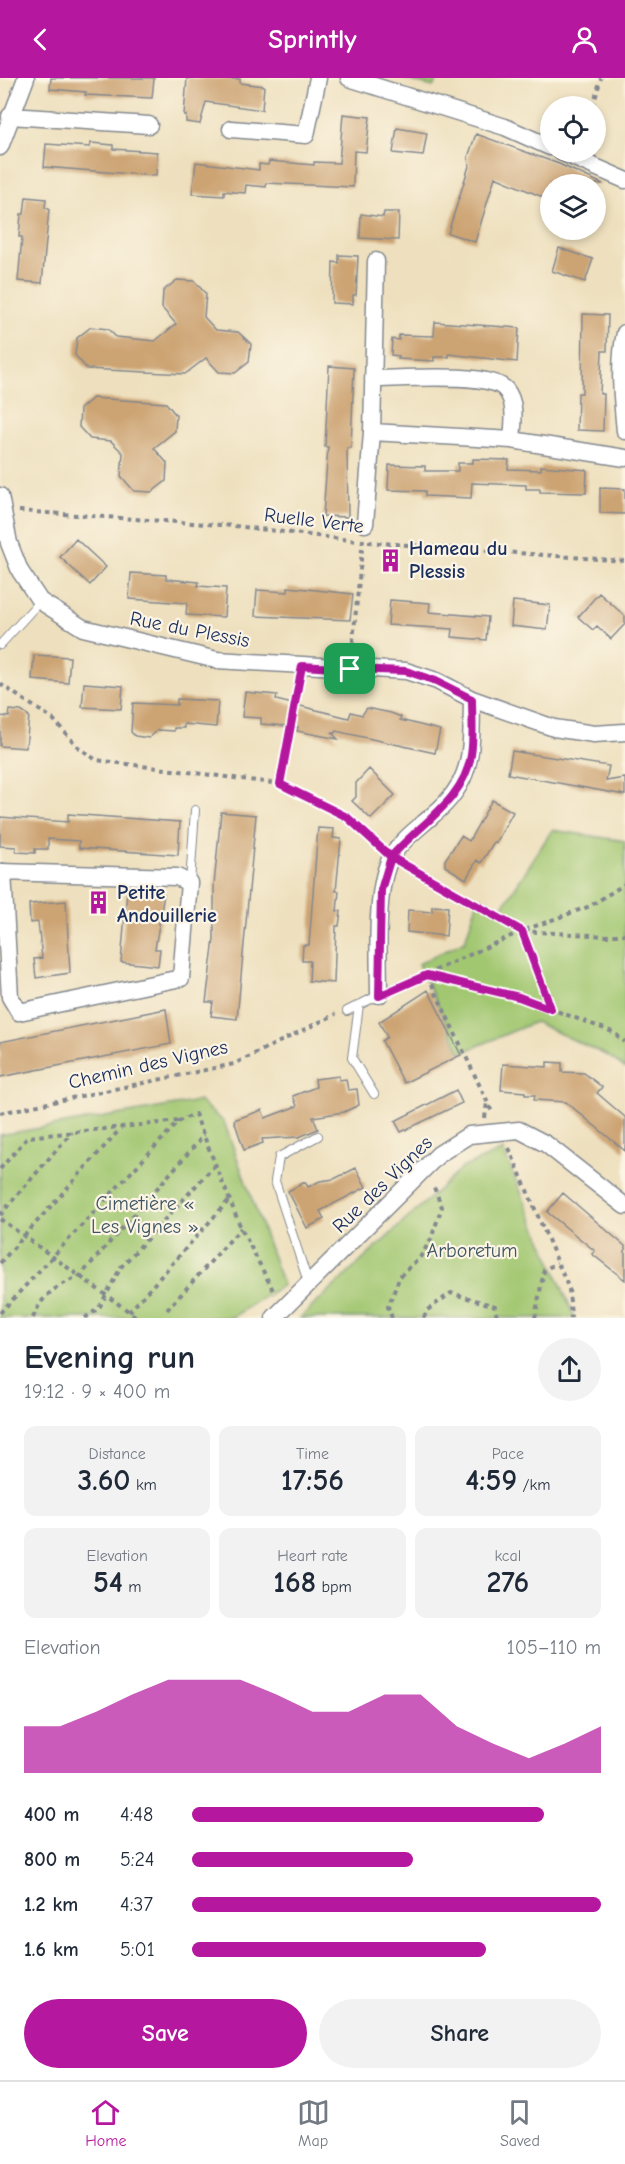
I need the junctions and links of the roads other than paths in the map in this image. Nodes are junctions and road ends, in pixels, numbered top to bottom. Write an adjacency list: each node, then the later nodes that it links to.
1 (26, 78): 4 (street)
2 (318, 78): 6 (street)
3 (349, 78): 7 (street)
4 (10, 116): 5 (street); 8 (street)
5 (149, 125)
6 (231, 129)
7 (540, 143)
8 (0, 147)
9 (584, 162): 10 (street)
10 (625, 180)
11 (376, 261): 13 (street)
12 (625, 333): 14 (street)
13 (373, 379): 15 (street); 16 (street)
14 (625, 431)
15 (372, 432): 16 (street); 19 (street)
16 (512, 440): 17 (street)
17 (625, 458)
18 (1, 503): 20 (street, Rue du Plessis)
19 (365, 524)
20 (40, 601): 21 (lane); 22 (street, Rue du Plessis)
21 (0, 645)
22 (472, 699): 23 (street, Rue du Plessis); 27 (street)
23 (625, 732)
24 (195, 810): 26 (lane)
25 (1, 872): 26 (street); 26 (street)
26 (189, 883)
27 (379, 996): 28 (lane)
28 (359, 1005): 29 (lane); 30 (lane)
29 (347, 1011)
30 (374, 1094)
31 (318, 1136): 33 (lane)
32 (625, 1206): 33 (street, Rue des Vignes)
33 (309, 1285): 34 (street, Rue des Vignes)
34 (279, 1314)

